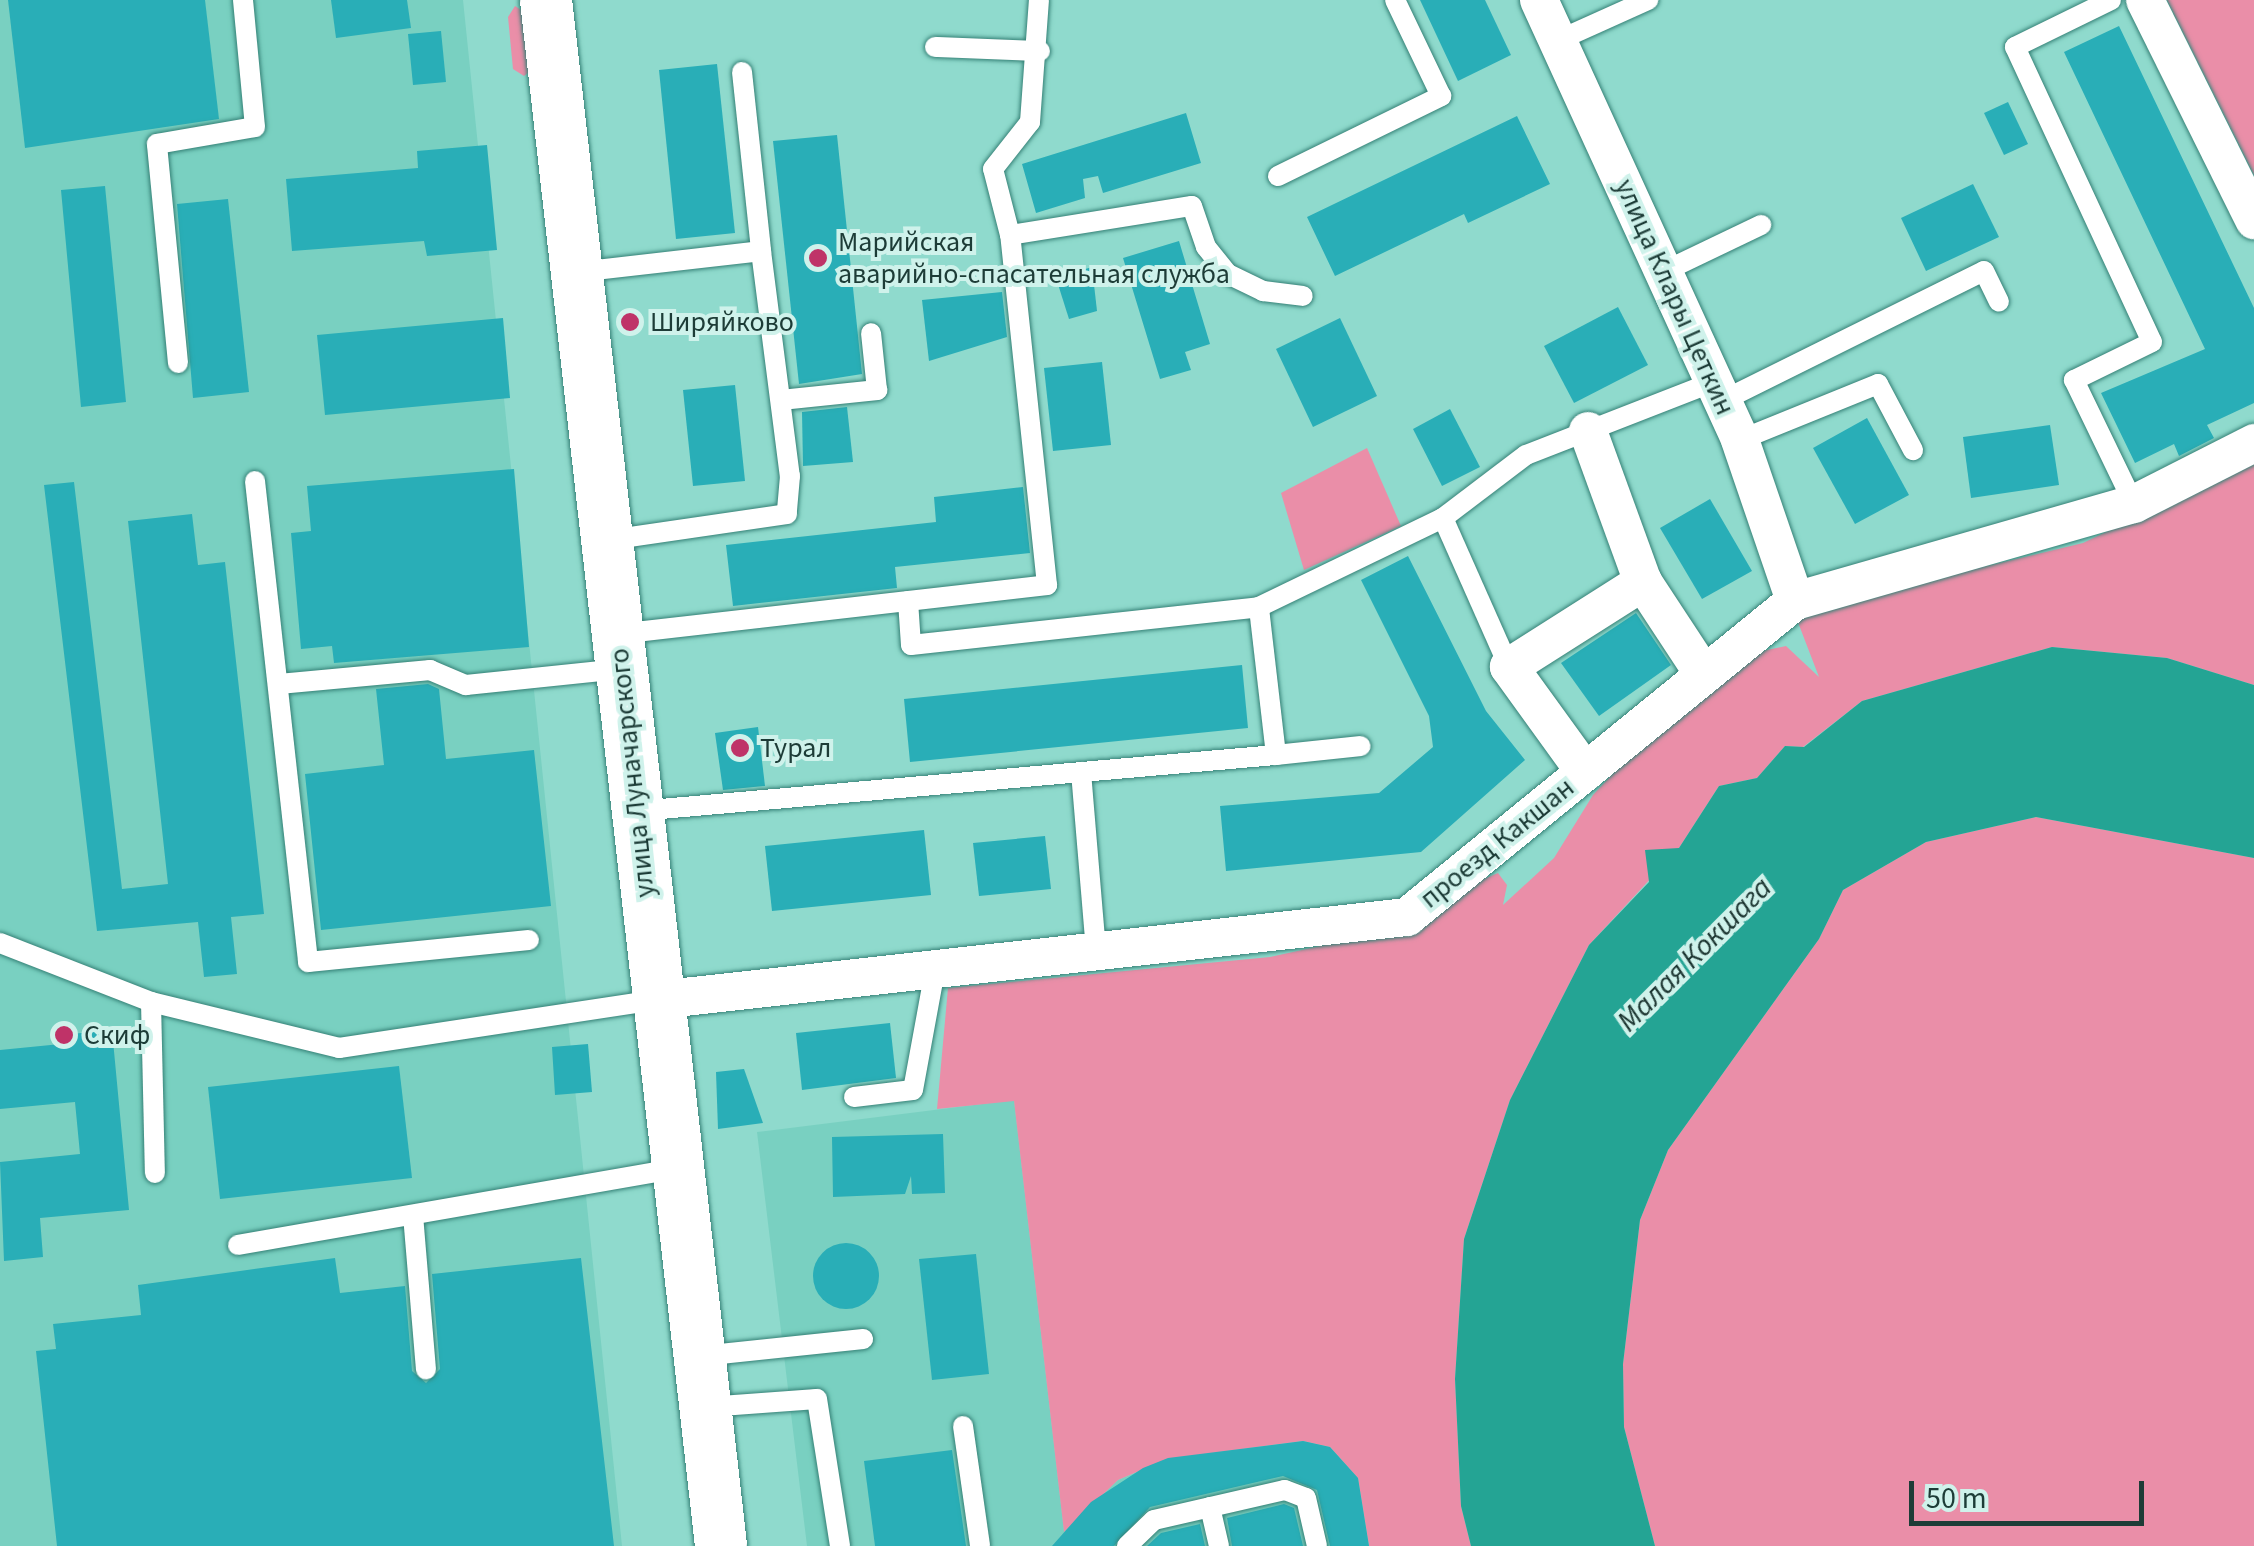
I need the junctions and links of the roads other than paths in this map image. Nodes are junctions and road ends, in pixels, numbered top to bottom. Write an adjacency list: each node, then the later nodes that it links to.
1 (243, 0): 23 (lane)
2 (546, 0): 18 (main road, улица Луначарского)
3 (1040, 0): 11 (lane)
4 (1395, 0): 13 (lane)
5 (1539, 0): 9 (street, улица Клары Цеткин)
6 (1648, 0): 9 (lane)
7 (2111, 0): 31 (lane)
8 (2145, 0): 14 (street)
9 (1558, 40): 19 (street, улица Клары Цеткин)
10 (936, 46): 11 (lane)
11 (1040, 51): 16 (lane)
12 (742, 72): 17 (lane)
13 (1278, 176)
14 (2254, 220)
15 (1761, 225): 19 (lane)
16 (1010, 235): 20 (lane); 35 (lane)
17 (761, 251): 18 (lane); 25 (lane)
18 (576, 272): 33 (main road, улица Луначарского)
19 (1664, 272): 24 (street, улица Клары Цеткин)
20 (1303, 296)
21 (1999, 302): 24 (lane)
22 (871, 334): 25 (lane)
23 (178, 364)
24 (1718, 392): 26 (lane); 27 (street, улица Клары Цеткин)
25 (780, 400): 33 (lane)
26 (1588, 431): 32 (lane); 34 (street)
27 (1740, 440): 29 (lane); 36 (street, улица Клары Цеткин)
28 (2254, 443): 31 (street, проезд Какшан)
29 (1913, 450)
30 (254, 481): 41 (lane)
31 (2134, 504): 36 (street, проезд Какшан)
32 (1443, 518): 37 (lane); 39 (lane)
33 (606, 540): 38 (main road, улица Луначарского)
34 (1644, 582): 39 (street); 40 (street)
35 (908, 601): 37 (lane); 38 (lane)
36 (1794, 601): 40 (street, проезд Какшан)
37 (1260, 607): 43 (lane)
38 (618, 652): 41 (lane); 46 (main road, улица Луначарского)
39 (1509, 666): 45 (street)
40 (1704, 674): 45 (street, проезд Какшан)
41 (279, 684): 47 (lane)
42 (1361, 746): 43 (lane)
43 (1276, 755): 44 (lane)
44 (1081, 772): 46 (lane); 49 (lane)
45 (1585, 772): 49 (street, проезд Какшан)
46 (636, 811): 51 (main road, улица Луначарского)
47 (529, 940)
48 (0, 943): 52 (lane)
49 (1096, 952): 50 (street, проезд Какшан)
50 (935, 970): 51 (street, проезд Какшан); 53 (lane)
51 (657, 1000): 52 (lane); 54 (main road, улица Луначарского)
52 (150, 1002): 55 (lane)
53 (854, 1097)
54 (676, 1168): 56 (lane); 59 (main road, улица Луначарского)
55 (154, 1173)
56 (413, 1215): 57 (lane); 60 (lane)
57 (238, 1246)
58 (863, 1339): 59 (lane)
59 (699, 1356): 61 (main road, улица Луначарского)
60 (426, 1369)
61 (705, 1408): 64 (main road, улица Луначарского); 65 (lane)
62 (963, 1426): 66 (lane)
63 (1210, 1507): 67 (lane); 68 (lane); 69 (lane)
64 (721, 1546)
65 (840, 1546)
66 (980, 1546)
67 (1127, 1546)
68 (1219, 1546)
69 (1318, 1546)

